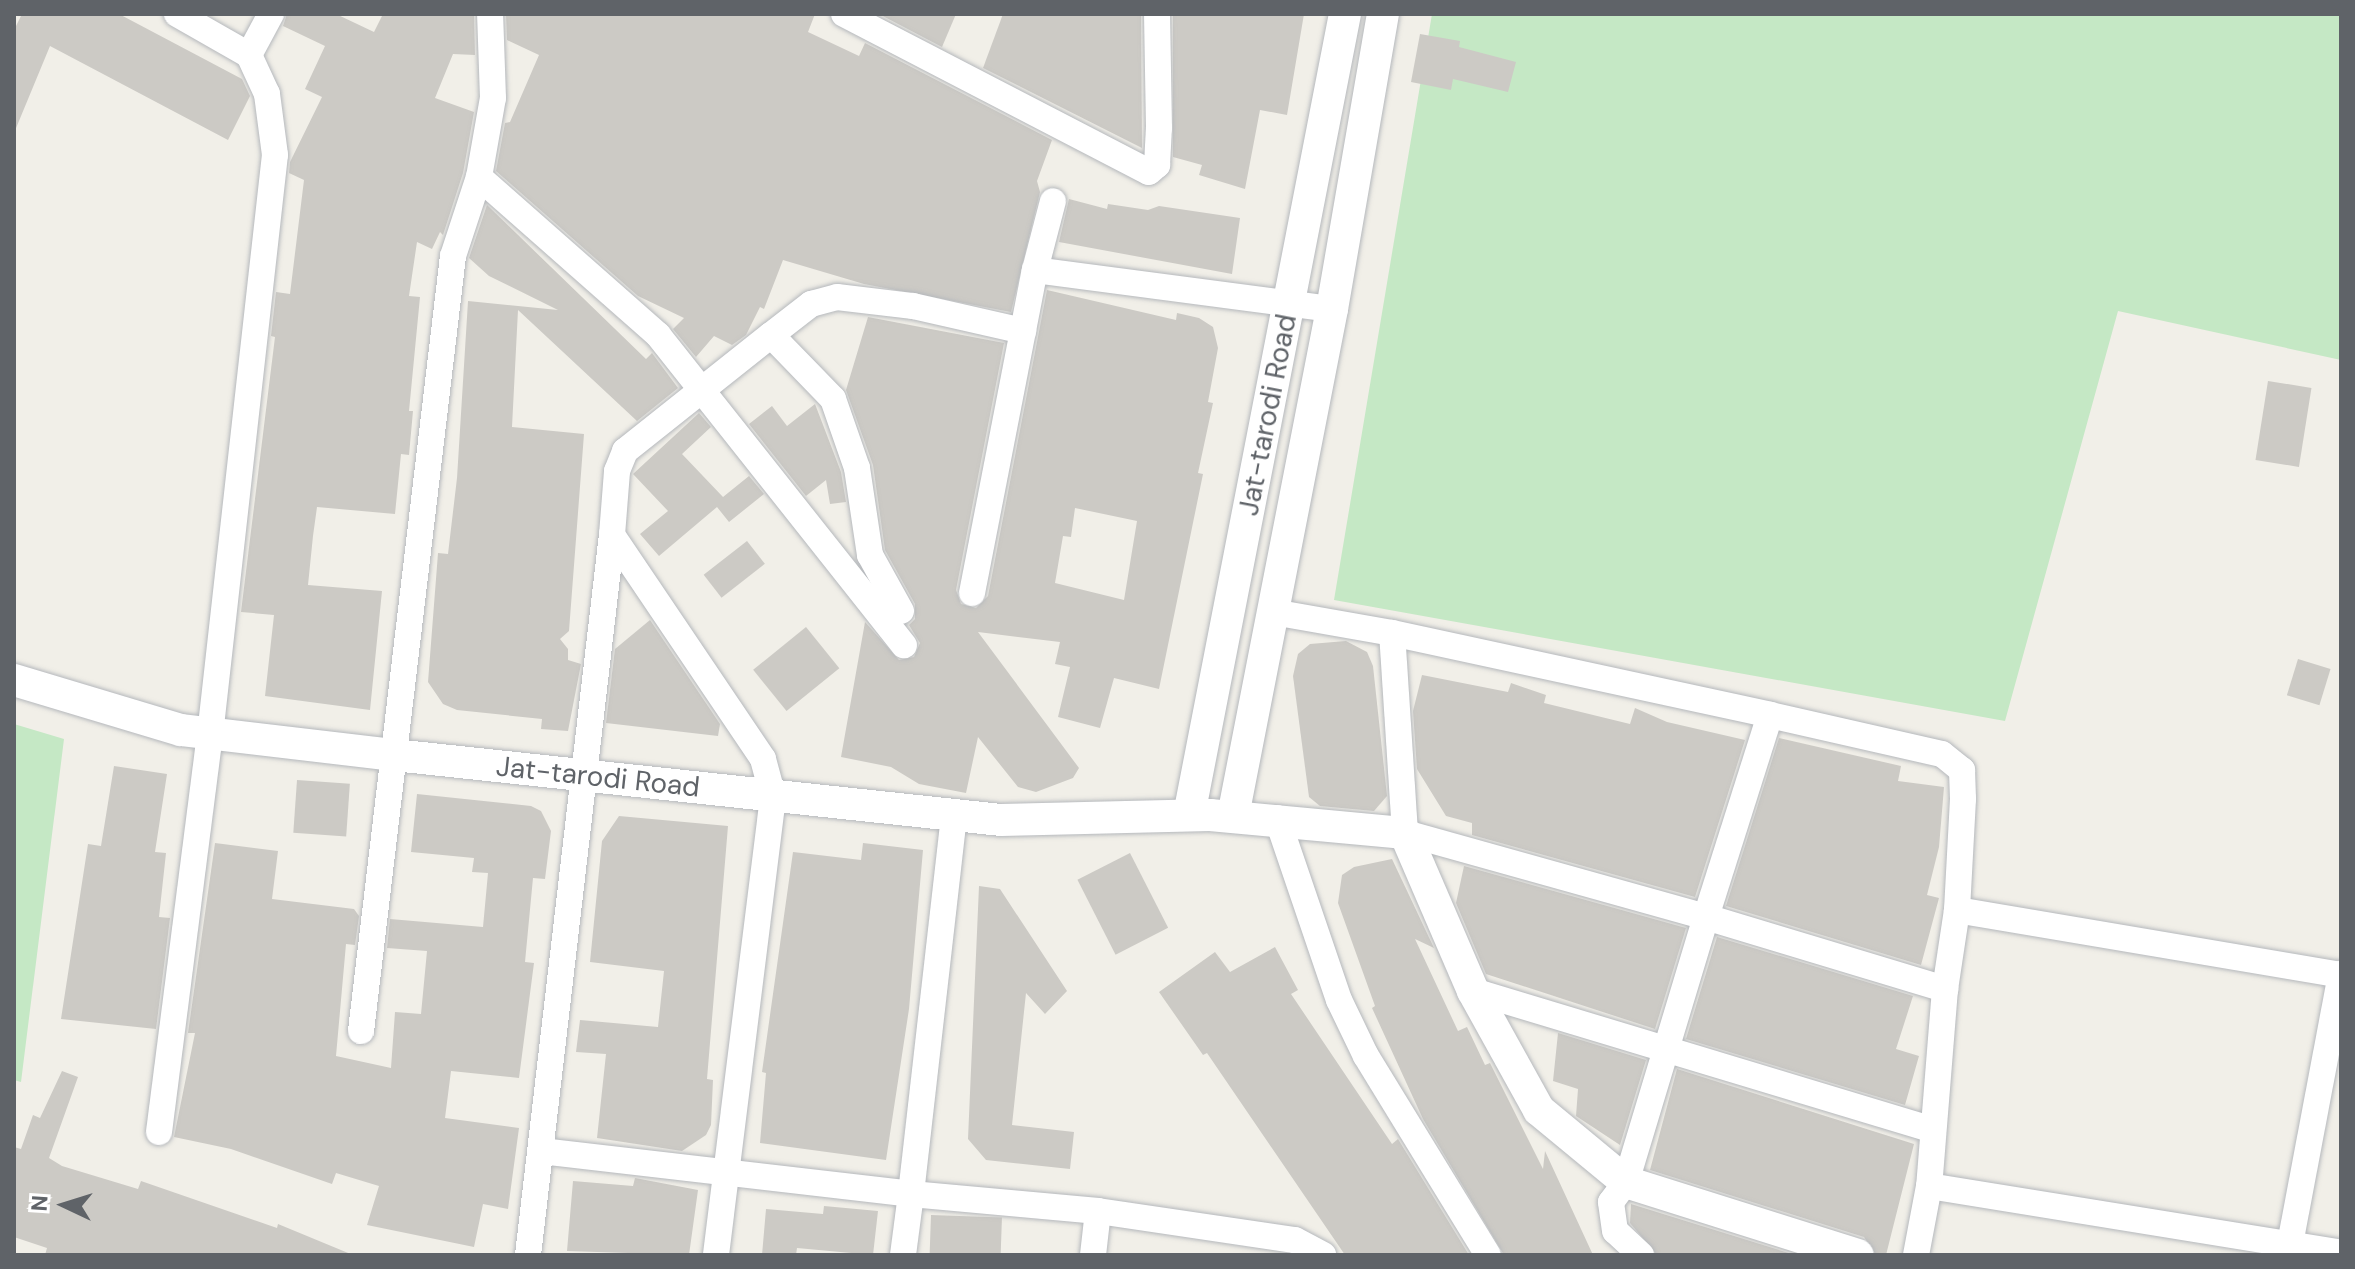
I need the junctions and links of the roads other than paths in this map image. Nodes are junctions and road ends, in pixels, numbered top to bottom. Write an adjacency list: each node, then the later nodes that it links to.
1 (177, 14): 8 (street)
2 (271, 14): 8 (street)
3 (490, 14): 9 (street)
4 (844, 14): 5 (street)
5 (1157, 14)
6 (1345, 14): 12 (street, Jat-tarodi Road)
7 (1383, 14): 13 (street)
8 (249, 55): 25 (street)
9 (479, 177): 16 (street); 26 (street)
10 (1053, 201): 11 (street)
11 (1035, 270): 12 (street); 14 (street)
12 (1289, 304): 13 (street); 29 (street, Jat-tarodi Road)
13 (1332, 309): 20 (street)
14 (1023, 331): 15 (street); 18 (street)
15 (771, 335): 16 (street); 19 (street)
16 (702, 388): 17 (street); 22 (street)
17 (612, 535): 27 (street); 28 (street)
18 (972, 593)
19 (901, 611)
20 (1273, 612): 21 (street); 29 (street)
21 (1392, 633): 24 (street); 32 (street)
22 (904, 645)
23 (14, 680): 25 (street, Jat-tarodi Road)
24 (1770, 715): 33 (street); 34 (street)
25 (210, 735): 26 (street, Jat-tarodi Road); 41 (street)
26 (394, 755): 27 (street, Jat-tarodi Road); 38 (street)
27 (582, 775): 28 (street, Jat-tarodi Road); 42 (street)
28 (773, 797): 30 (street, Jat-tarodi Road); 43 (street)
29 (1211, 815): 30 (street, Jat-tarodi Road); 31 (street)
30 (954, 816): 46 (street)
31 (1277, 818): 32 (street); 56 (street)
32 (1405, 833): 34 (street); 37 (street)
33 (1957, 910): 35 (street); 36 (street)
34 (1706, 917): 36 (street); 39 (street)
35 (2341, 974): 48 (street)
36 (1945, 989): 40 (street)
37 (1473, 991): 39 (street); 44 (street)
38 (361, 1031)
39 (1667, 1052): 40 (street); 44 (street)
40 (1930, 1129): 45 (street)
41 (159, 1132)
42 (541, 1151): 43 (street); 51 (street)
43 (727, 1170): 46 (street); 52 (street)
44 (1626, 1182): 57 (street); 58 (street)
45 (1929, 1186): 48 (street); 59 (street)
46 (911, 1194): 47 (street); 53 (street)
47 (1098, 1211): 49 (street); 54 (street)
48 (2290, 1244): 50 (street)
49 (1293, 1248): 55 (street)
50 (2341, 1253)
51 (528, 1255)
52 (716, 1255)
53 (903, 1255)
54 (1093, 1255)
55 (1323, 1255)
56 (1488, 1255)
57 (1641, 1255)
58 (1858, 1255)
59 (1916, 1255)

